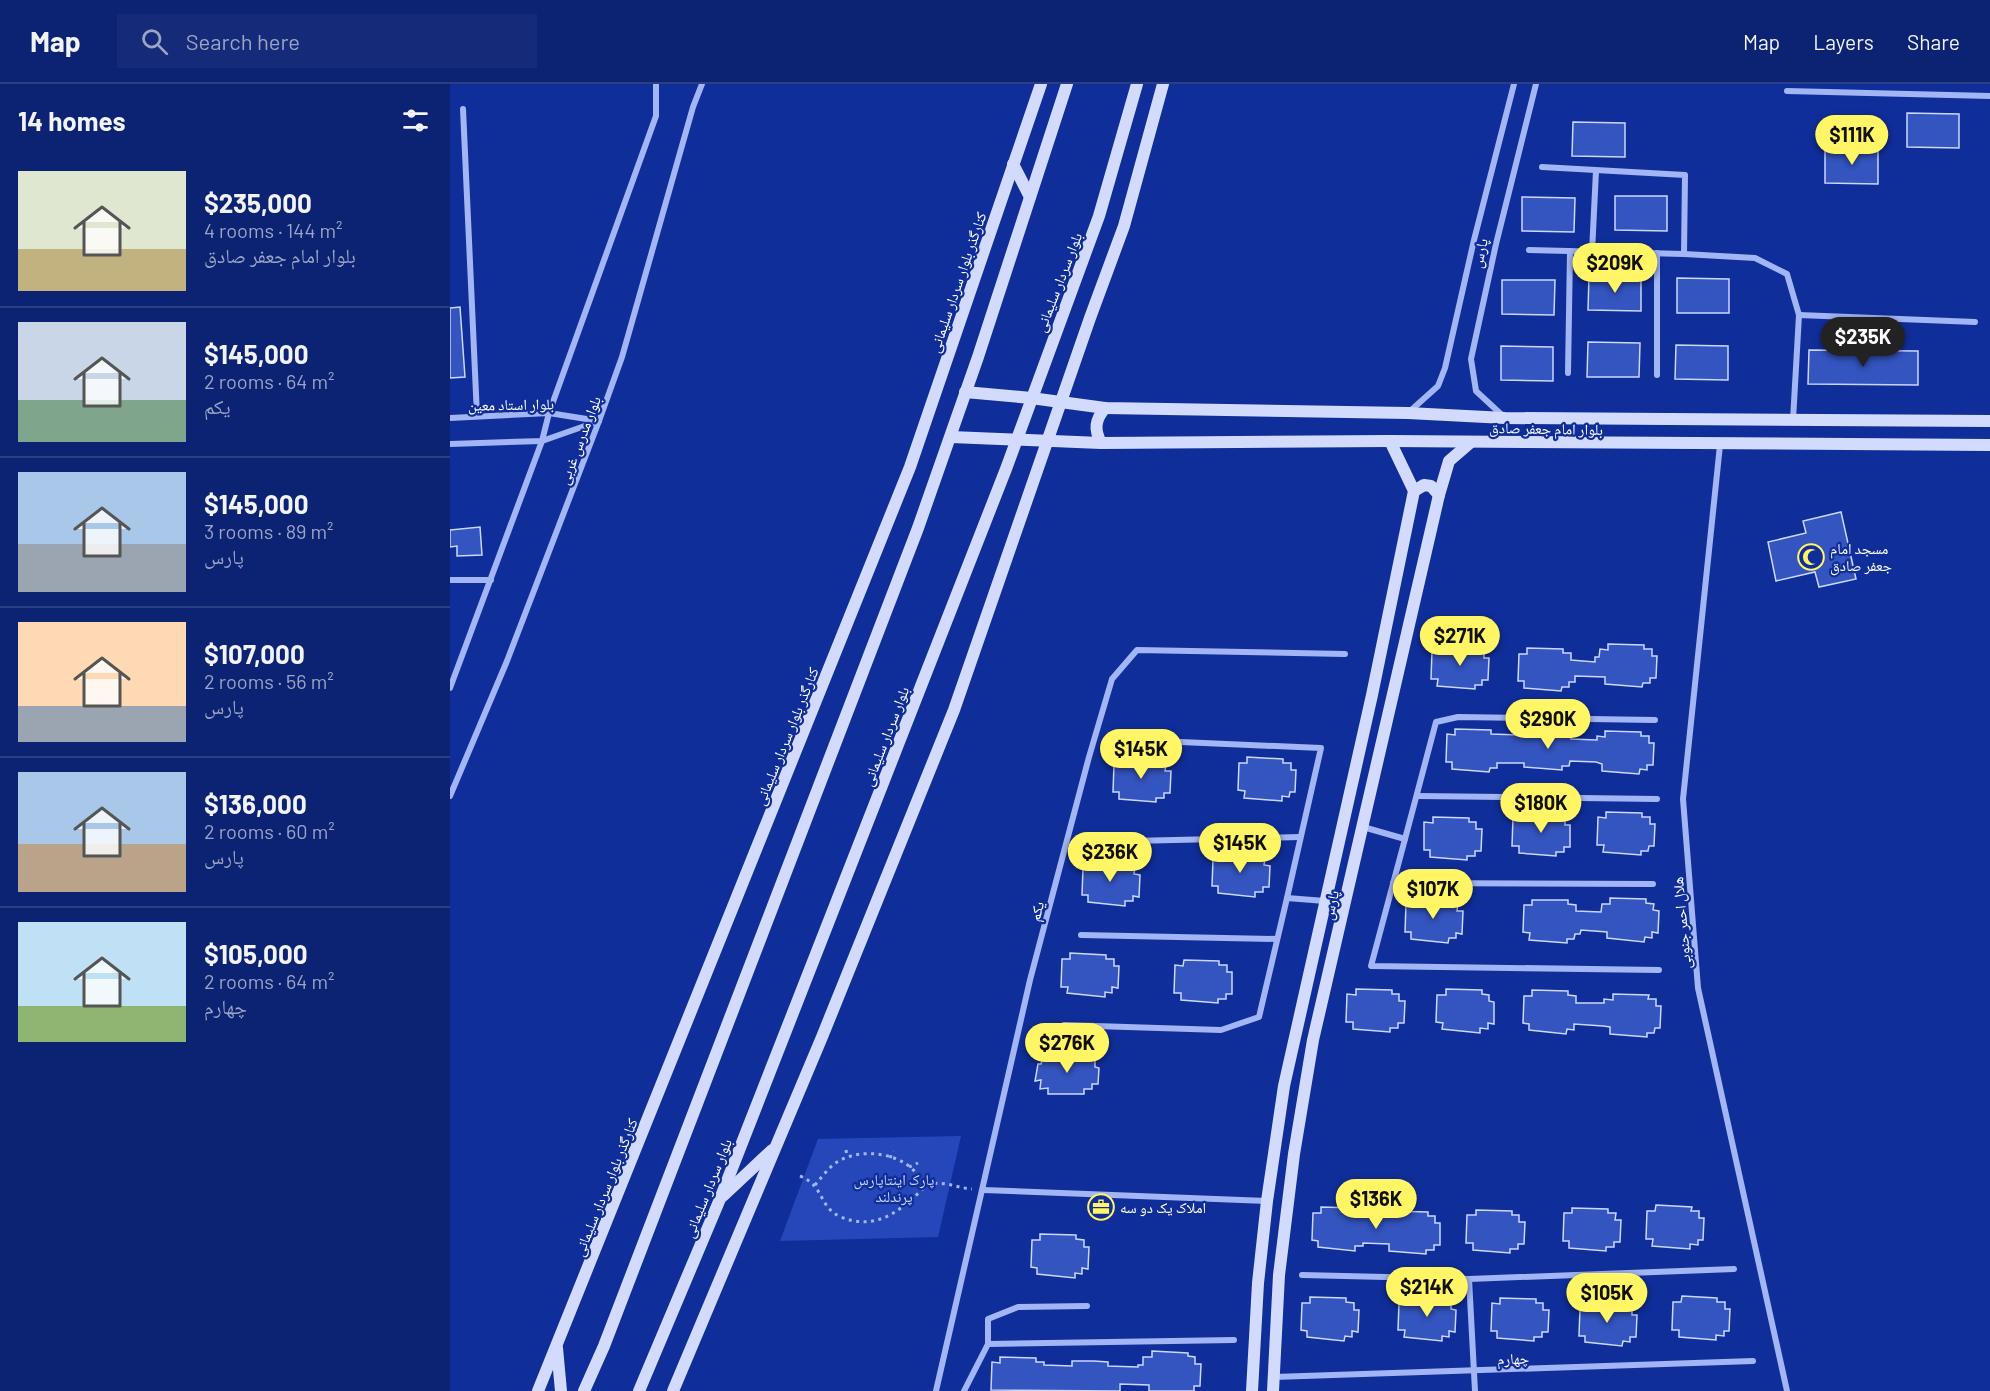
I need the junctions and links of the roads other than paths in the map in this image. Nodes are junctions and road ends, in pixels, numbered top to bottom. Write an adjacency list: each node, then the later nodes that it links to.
1 (656, 84): 29 (street)
2 (702, 84): 35 (street, بلوار مدرس غربی)
3 (1041, 84): 12 (street, کنارگذر بلوار سردار سلیمانی)
4 (1067, 84): 15 (street)
5 (1137, 84): 26 (street, بلوار سردار سلیمانی)
6 (1163, 84): 27 (street)
7 (1514, 84): 30 (street, پارس)
8 (1536, 84): 33 (street, پارس)
9 (1787, 91): 10 (street)
10 (1990, 96)
11 (464, 108): 31 (street)
12 (1014, 164): 15 (street); 81 (street, کنارگذر بلوار سردار سلیمانی)
13 (1542, 167): 14 (street)
14 (1596, 171): 18 (street); 20 (street)
15 (1030, 197): 25 (street)
16 (1529, 250): 17 (street)
17 (1570, 251): 18 (street); 23 (street)
18 (1592, 252): 19 (street)
19 (1657, 253): 20 (street); 24 (street)
20 (1684, 254): 21 (street)
21 (1799, 315): 22 (street); 34 (street)
22 (1975, 322)
23 (1568, 373)
24 (1657, 375)
25 (965, 392): 26 (street, بلوار امام جعفر صادق); 37 (street)
26 (1031, 398): 27 (street, بلوار امام جعفر صادق); 38 (street, بلوار سردار سلیمانی)
27 (1062, 402): 28 (street, بلوار امام جعفر صادق); 41 (street)
28 (1105, 408): 30 (street, بلوار امام جعفر صادق); 43 (street)
29 (549, 412): 31 (street, بلوار استاد معین); 35 (street, بلوار استاد معین); 39 (street)
30 (1408, 413): 33 (street, بلوار امام جعفر صادق)
31 (477, 416): 32 (street, بلوار استاد معین)
32 (450, 418)
33 (1505, 418): 34 (street, بلوار امام جعفر صادق)
34 (1794, 420): 36 (street, بلوار امام جعفر صادق)
35 (599, 421): 39 (street); 55 (street, بلوار مدرس غربی)
36 (1990, 421)
37 (951, 437): 38 (street, بلوار امام جعفر صادق); 87 (street)
38 (1018, 439): 41 (street, بلوار امام جعفر صادق); 72 (street, بلوار سردار سلیمانی)
39 (542, 441): 44 (street); 50 (street)
40 (1390, 441): 42 (street, بلوار امام جعفر صادق); 43 (street, بلوار امام جعفر صادق); 47 (street)
41 (1048, 442): 43 (street, بلوار امام جعفر صادق); 70 (street)
42 (1471, 442): 45 (street, بلوار امام جعفر صادق); 48 (street, پارس)
43 (1101, 443)
44 (450, 444)
45 (1720, 445): 46 (street, بلوار امام جعفر صادق); 95 (street, هلال احمر جنوبی)
46 (1990, 445)
47 (1414, 491): 48 (street); 65 (street, پارس)
48 (1439, 495): 58 (street, پارس)
49 (450, 580): 50 (street)
50 (491, 580): 52 (street)
51 (1345, 654): 71 (street, یکم)
52 (450, 688)
53 (1655, 720): 56 (street)
54 (1136, 740): 59 (street)
55 (450, 796)
56 (1417, 796): 57 (street); 60 (street)
57 (1657, 798)
58 (1363, 827): 60 (street); 74 (street, پارس)
59 (1300, 837): 61 (street); 64 (street)
60 (1406, 839): 62 (street)
61 (1087, 842)
62 (1393, 883): 63 (street); 68 (street)
63 (1653, 885)
64 (1287, 898): 65 (street); 67 (street)
65 (1325, 901): 73 (street, پارس)
66 (1081, 935): 67 (street)
67 (1277, 939): 69 (street)
68 (1659, 970)
69 (1064, 1025)
70 (776, 1146): 72 (street); 89 (street)
71 (983, 1190): 73 (street); 90 (street, یکم)
72 (720, 1199): 88 (street, بلوار سردار سلیمانی)
73 (1267, 1201): 74 (street); 92 (street, پارس)
74 (1288, 1202): 84 (street, پارس)
75 (1734, 1269): 77 (street)
76 (1302, 1275): 77 (street)
77 (1469, 1279): 83 (street)
78 (1087, 1306): 80 (street)
79 (1234, 1340): 80 (street)
80 (988, 1344): 91 (street)
81 (557, 1347): 85 (street, کنارگذر بلوار سردار سلیمانی); 86 (street)
82 (1753, 1361): 83 (street, چهارم)
83 (1474, 1371): 84 (street, چهارم); 94 (street)
84 (1274, 1377): 93 (street, پارس)
85 (538, 1391)
86 (561, 1391)
87 (584, 1391)
88 (639, 1391)
89 (673, 1391)
90 (936, 1391)
91 (964, 1391)
92 (1252, 1391)
93 (1273, 1391)
94 (1475, 1391)
95 (1787, 1391)

